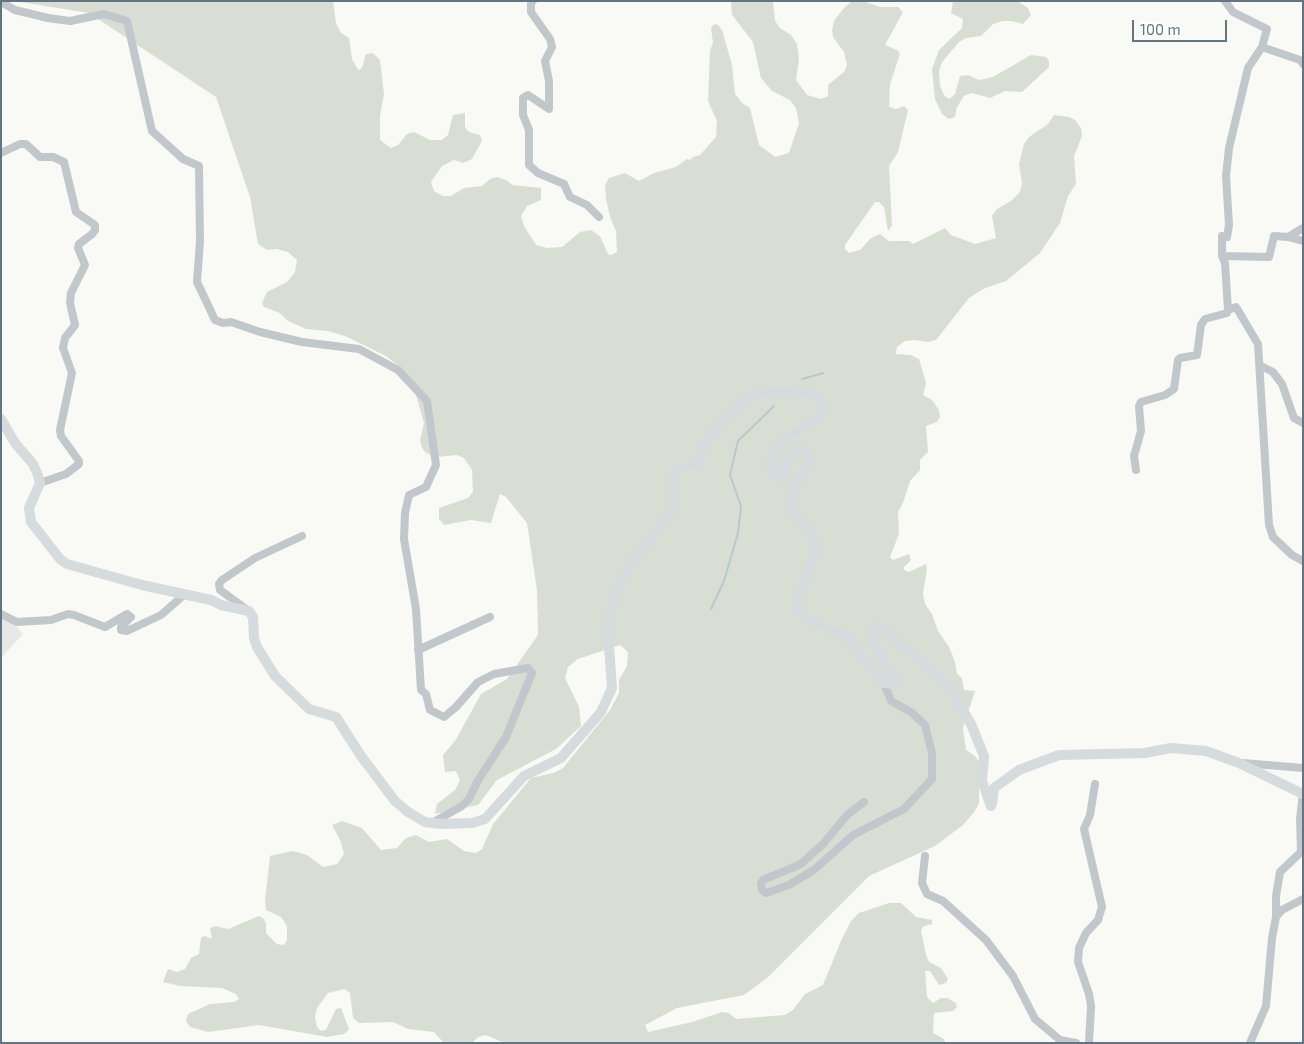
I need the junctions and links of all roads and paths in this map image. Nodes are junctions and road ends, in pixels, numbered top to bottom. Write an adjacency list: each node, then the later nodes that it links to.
1 (533, 1): 7 (street)
2 (1225, 1): 4 (street)
3 (1, 2): 24 (street)
4 (1262, 47): 5 (street); 11 (street)
5 (1303, 64)
6 (1, 153): 17 (street)
7 (599, 217)
8 (1303, 228): 9 (street)
9 (1288, 237): 10 (street); 11 (street)
10 (1303, 241)
11 (1222, 256): 12 (street)
12 (1228, 310): 13 (street); 16 (street)
13 (1261, 366): 15 (street); 19 (street)
14 (1, 419): 17 (main road)
15 (1303, 423)
16 (1136, 470)
17 (40, 483): 20 (main road)
18 (302, 536): 21 (street)
19 (1303, 561)
20 (185, 594): 21 (main road); 22 (street)
21 (249, 611): 31 (main road)
22 (1, 614)
23 (490, 617): 24 (street)
24 (418, 650): 31 (street)
25 (884, 684): 26 (main road); 30 (street); 31 (main road)
26 (1239, 762): 27 (street); 29 (main road)
27 (1303, 768)
28 (1095, 784): 36 (street)
29 (1303, 794): 34 (street)
30 (864, 802)
31 (432, 824)
32 (925, 856): 35 (street)
33 (1303, 899): 34 (street)
34 (1276, 917): 37 (street)
35 (1076, 1043)
36 (1089, 1043)
37 (1250, 1043)

